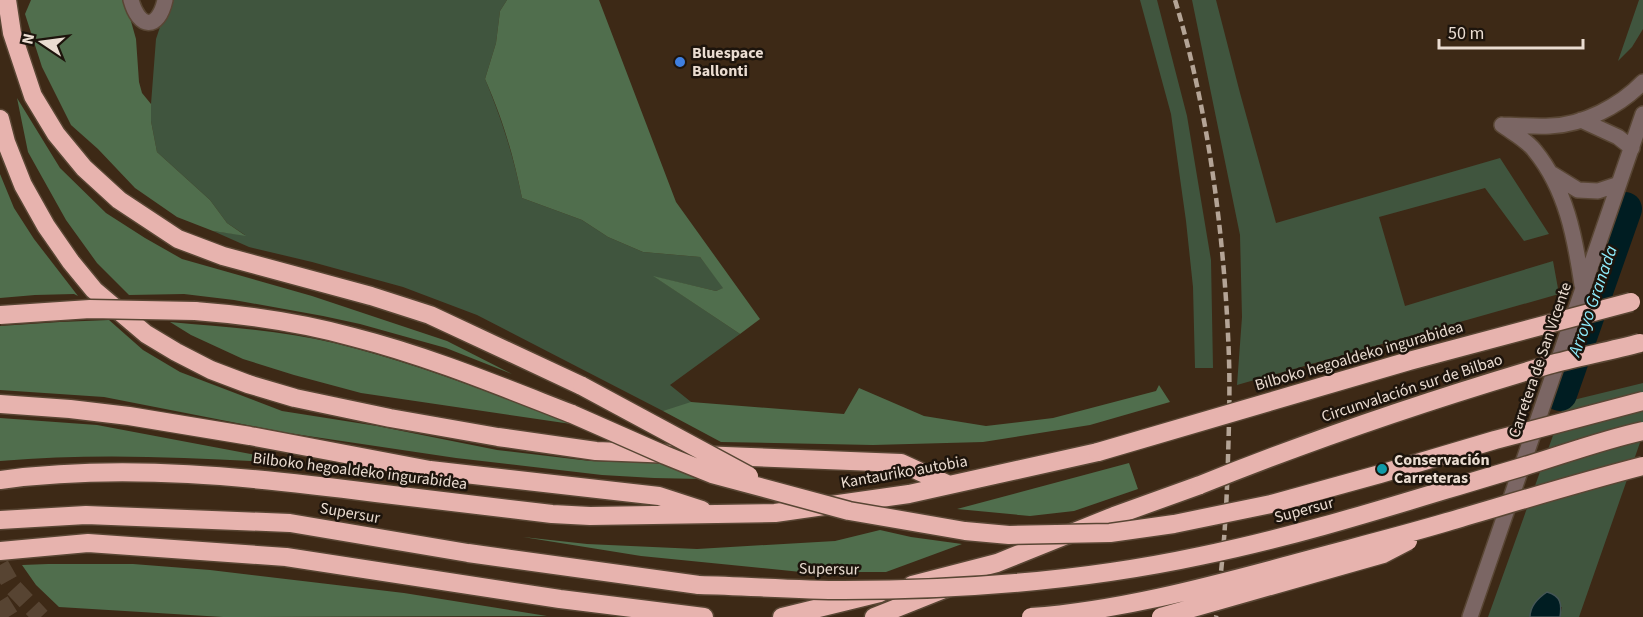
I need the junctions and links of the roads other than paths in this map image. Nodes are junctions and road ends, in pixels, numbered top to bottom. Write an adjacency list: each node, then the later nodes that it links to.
1 (7, 0): 22 (highway, bridge)
2 (131, 0): 3 (street)
3 (165, 0)
4 (1643, 82): 7 (street)
5 (1643, 114): 8 (street, Carretera de San Vicente)
6 (0, 118): 21 (highway)
7 (1581, 120): 8 (street); 9 (street)
8 (1632, 148): 10 (street, Carretera de San Vicente)
9 (1552, 174): 10 (street); 11 (street)
10 (1619, 184): 11 (street, Carretera de San Vicente)
11 (1583, 288): 33 (street, Carretera de San Vicente)
12 (1637, 301): 18 (highway, Bilboko hegoaldeko ingurabidea, bridge)
13 (0, 315): 22 (highway, bridge)
14 (1642, 343): 27 (highway, Circunvalación sur de Bilbao, bridge)
15 (1643, 401): 22 (highway, bridge)
16 (7, 404): 23 (highway)
17 (1643, 431): 24 (highway, Supersur, bridge)
18 (1098, 452): 21 (highway, Kantauriko autobia)
19 (1643, 466): 25 (highway, bridge)
20 (0, 480): 23 (highway, Bilboko hegoaldeko ingurabidea)
21 (949, 485): 23 (highway, Kantauriko autobia)
22 (771, 489)
23 (715, 514)
24 (0, 520)
25 (1445, 523): 31 (highway, bridge); 32 (highway, bridge)
26 (0, 551): 28 (highway)
27 (997, 563): 29 (highway); 30 (highway)
28 (704, 617)
29 (782, 617)
30 (874, 617)
31 (1031, 617)
32 (1161, 617)
33 (1470, 617)

